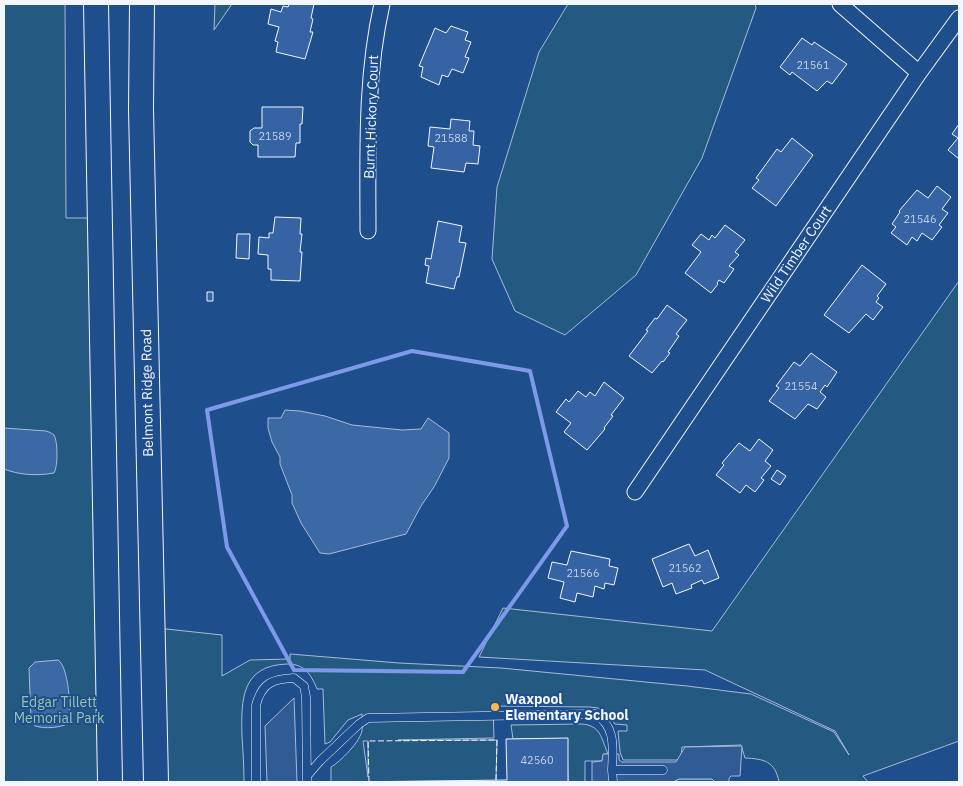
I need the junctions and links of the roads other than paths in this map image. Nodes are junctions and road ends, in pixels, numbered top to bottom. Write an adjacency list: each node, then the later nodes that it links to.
1 (96, 4): 12 (main road)
2 (142, 4): 13 (main road, Belmont Ridge Road)
3 (382, 4): 7 (street, Burnt Hickory Court)
4 (840, 4): 6 (street)
5 (959, 18): 6 (street, Wild Timber Court)
6 (919, 73): 8 (street, Wild Timber Court)
7 (368, 230)
8 (635, 492)
9 (612, 770): 10 (lane); 11 (lane); 15 (lane)
10 (663, 770)
11 (307, 779): 14 (lane)
12 (110, 782)
13 (156, 782)
14 (256, 782)
15 (613, 782)

